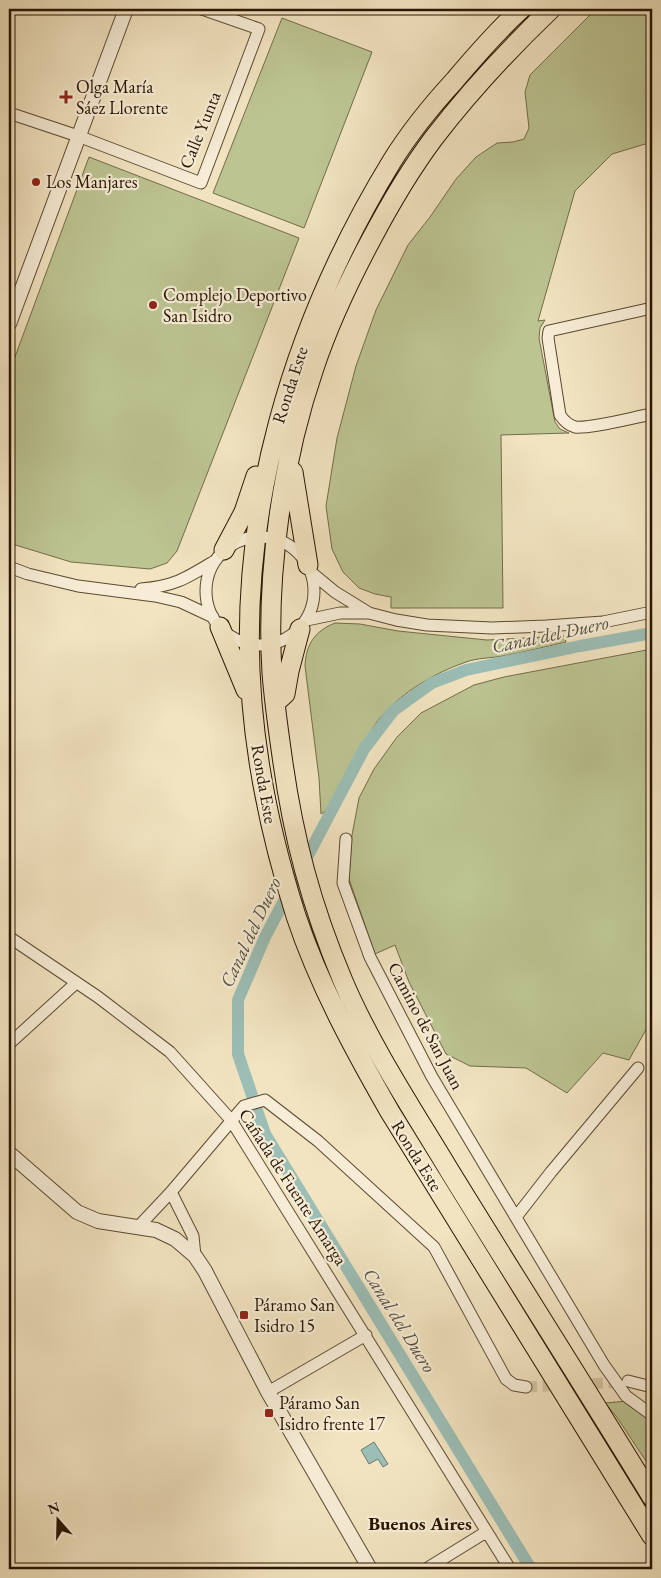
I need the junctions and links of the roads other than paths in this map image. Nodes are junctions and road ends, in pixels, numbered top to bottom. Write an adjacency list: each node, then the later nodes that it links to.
1 (126, 9): 6 (street)
2 (202, 9): 6 (street, Calle Yunta)
3 (521, 9): 11 (highway, Ronda Este)
4 (551, 9): 10 (highway, Ronda Este)
5 (9, 113): 6 (street)
6 (78, 136): 8 (street)
7 (652, 308): 9 (street)
8 (9, 324)
9 (652, 414)
10 (291, 451): 13 (highway, Ronda Este); 16 (highway)
11 (269, 454): 12 (highway, Ronda Este); 14 (highway)
12 (255, 538): 13 (street); 14 (street); 22 (highway, Ronda Este)
13 (277, 540): 16 (street); 23 (highway, Ronda Este)
14 (218, 556): 17 (street); 20 (street)
15 (9, 567): 17 (street)
16 (310, 569): 19 (street); 21 (street)
17 (124, 591): 20 (street)
18 (652, 612): 19 (street)
19 (369, 613): 21 (street)
20 (216, 622): 22 (street); 25 (highway)
21 (304, 624): 23 (street); 24 (highway)
22 (250, 644): 23 (street); 25 (highway, Ronda Este)
23 (271, 644): 24 (highway, Ronda Este)
24 (274, 703): 43 (highway, Ronda Este)
25 (252, 704): 45 (highway, Ronda Este)
26 (346, 839): 34 (street, Camino de San Juan)
27 (9, 937): 28 (street, Cañada de Fuente Amarga)
28 (76, 983): 29 (street); 31 (street, Cañada de Fuente Amarga)
29 (9, 1044)
30 (638, 1068): 34 (street)
31 (232, 1120): 33 (street); 37 (street, Cañada de Fuente Amarga); 40 (street)
32 (9, 1153): 35 (street)
33 (171, 1192): 35 (street); 36 (street)
34 (516, 1217): 42 (street, Camino de San Juan)
35 (139, 1226): 36 (street)
36 (195, 1256): 41 (street)
37 (366, 1335): 41 (street); 44 (street, Cañada de Fuente Amarga)
38 (628, 1381): 39 (street)
39 (652, 1387)
40 (526, 1388)
41 (268, 1392): 46 (street)
42 (652, 1415)
43 (652, 1497)
44 (486, 1532): 47 (street); 48 (street, Cañada de Fuente Amarga)
45 (652, 1536)
46 (370, 1569)
47 (426, 1569)
48 (510, 1569)

